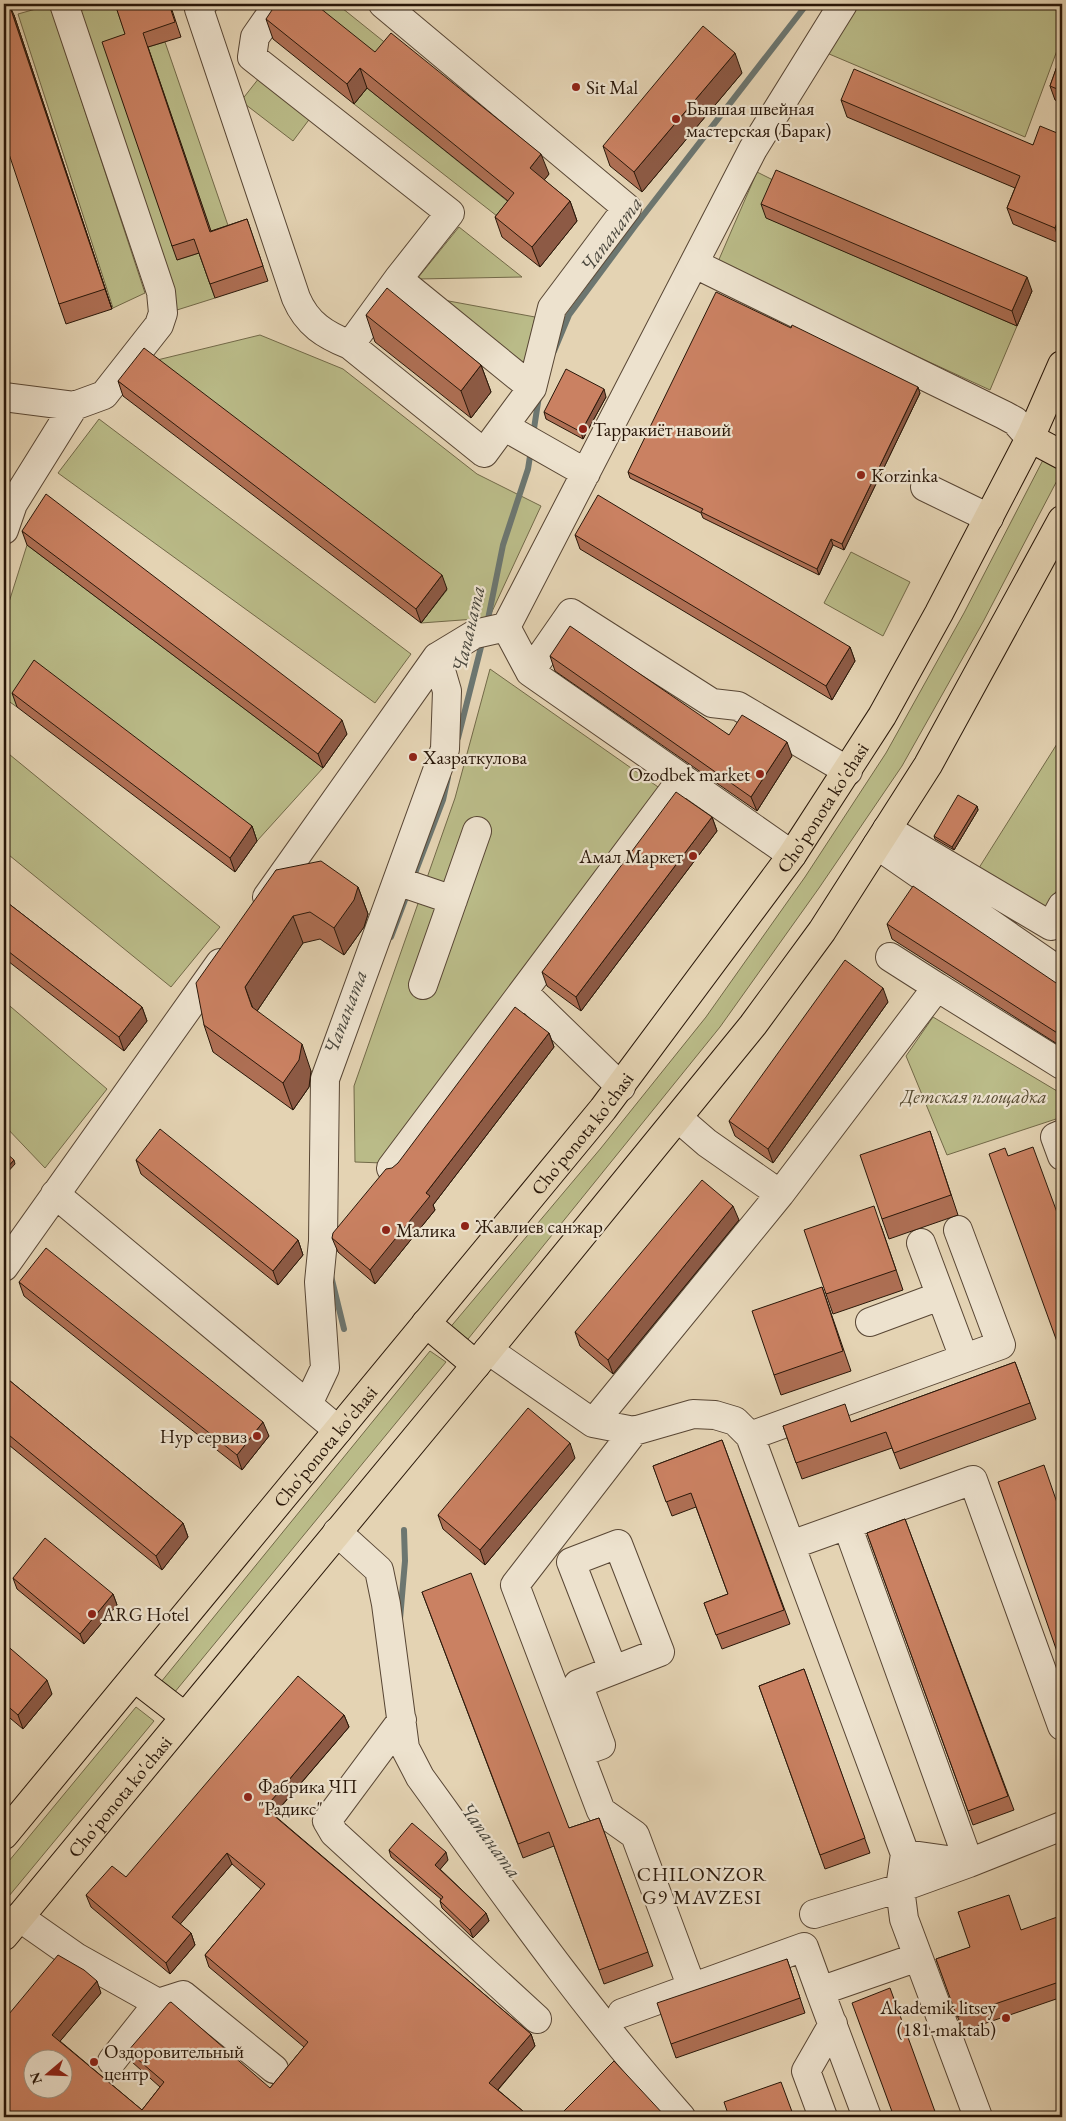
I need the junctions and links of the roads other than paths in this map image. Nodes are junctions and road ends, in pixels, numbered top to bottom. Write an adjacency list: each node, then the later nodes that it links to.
1 (64, 4): 12 (street)
2 (278, 4): 7 (street)
3 (384, 4): 10 (street)
4 (843, 4): 6 (street)
5 (201, 6): 8 (street)
6 (695, 264): 14 (street); 16 (street)
7 (398, 279): 8 (street); 10 (street)
8 (350, 345): 13 (street)
9 (1062, 365): 14 (main road, Cho'ponota ko'chasi)
10 (532, 388): 13 (street)
11 (4, 396): 12 (street)
12 (74, 406): 20 (street)
13 (523, 438): 16 (street)
14 (1030, 438): 15 (main road); 18 (main road, Cho'ponota ko'chasi)
15 (1062, 456)
16 (586, 473): 21 (street)
17 (925, 487): 18 (street)
18 (988, 518): 24 (main road, Cho'ponota ko'chasi)
19 (1062, 520): 27 (main road, Cho'ponota ko'chasi)
20 (4, 530)
21 (506, 627): 22 (street); 23 (street)
22 (437, 657): 29 (street); 31 (street)
23 (530, 672): 24 (street); 25 (street)
24 (848, 771): 28 (main road, Cho'ponota ko'chasi)
25 (682, 779): 28 (street); 38 (street)
26 (477, 831): 30 (street)
27 (882, 837): 32 (street); 35 (street); 41 (main road, Cho'ponota ko'chasi)
28 (792, 855): 40 (main road, Cho'ponota ko'chasi)
29 (406, 884): 30 (street); 55 (street)
30 (453, 900): 36 (street)
31 (255, 914)
32 (1058, 922)
33 (233, 944): 45 (street)
34 (890, 957): 37 (street)
35 (1062, 973)
36 (423, 985)
37 (937, 987): 39 (street); 46 (street)
38 (523, 992): 40 (street); 44 (street)
39 (1062, 1065)
40 (621, 1086): 52 (main road, Cho'ponota ko'chasi)
41 (678, 1118): 46 (street); 53 (main road, Cho'ponota ko'chasi)
42 (1062, 1134): 43 (street)
43 (1062, 1156)
44 (391, 1168)
45 (55, 1194): 49 (street); 55 (street)
46 (780, 1194): 56 (street)
47 (958, 1230): 54 (street)
48 (921, 1243): 50 (street)
49 (4, 1267)
50 (940, 1296): 51 (street); 54 (street)
51 (870, 1322)
52 (426, 1323): 53 (main road); 57 (main road, Cho'ponota ko'chasi)
53 (482, 1357): 56 (street); 61 (main road, Cho'ponota ko'chasi)
54 (964, 1358): 59 (street)
55 (308, 1404): 57 (street)
56 (593, 1423): 58 (street)
57 (338, 1430): 64 (main road, Cho'ponota ko'chasi)
58 (634, 1430): 59 (street); 68 (street)
59 (750, 1436): 62 (street)
60 (847, 1525): 62 (street); 67 (street); 72 (street)
61 (337, 1532): 65 (main road, Cho'ponota ko'chasi); 66 (street)
62 (791, 1545): 71 (street)
63 (613, 1670): 68 (street)
64 (135, 1678): 65 (main road); 70 (main road, Cho'ponota ko'chasi)
65 (184, 1716): 75 (main road, Cho'ponota ko'chasi)
66 (402, 1720): 81 (street); 85 (street)
67 (1062, 1726)
68 (579, 1753): 77 (street)
69 (1062, 1826): 72 (street)
70 (4, 1836)
71 (905, 1855): 72 (street); 73 (street)
72 (969, 1863): 73 (street)
73 (896, 1889): 74 (street); 76 (street)
74 (814, 1914)
75 (12, 1926): 79 (street)
76 (918, 1956): 78 (street); 88 (street)
77 (692, 1988): 78 (street); 80 (street)
78 (820, 1991): 82 (street)
79 (158, 2004): 83 (street); 84 (street)
80 (622, 2013)
81 (537, 2019)
82 (833, 2024): 86 (street); 87 (street)
83 (112, 2061)
84 (274, 2069)
85 (681, 2117)
86 (823, 2117)
87 (867, 2117)
88 (978, 2117)

